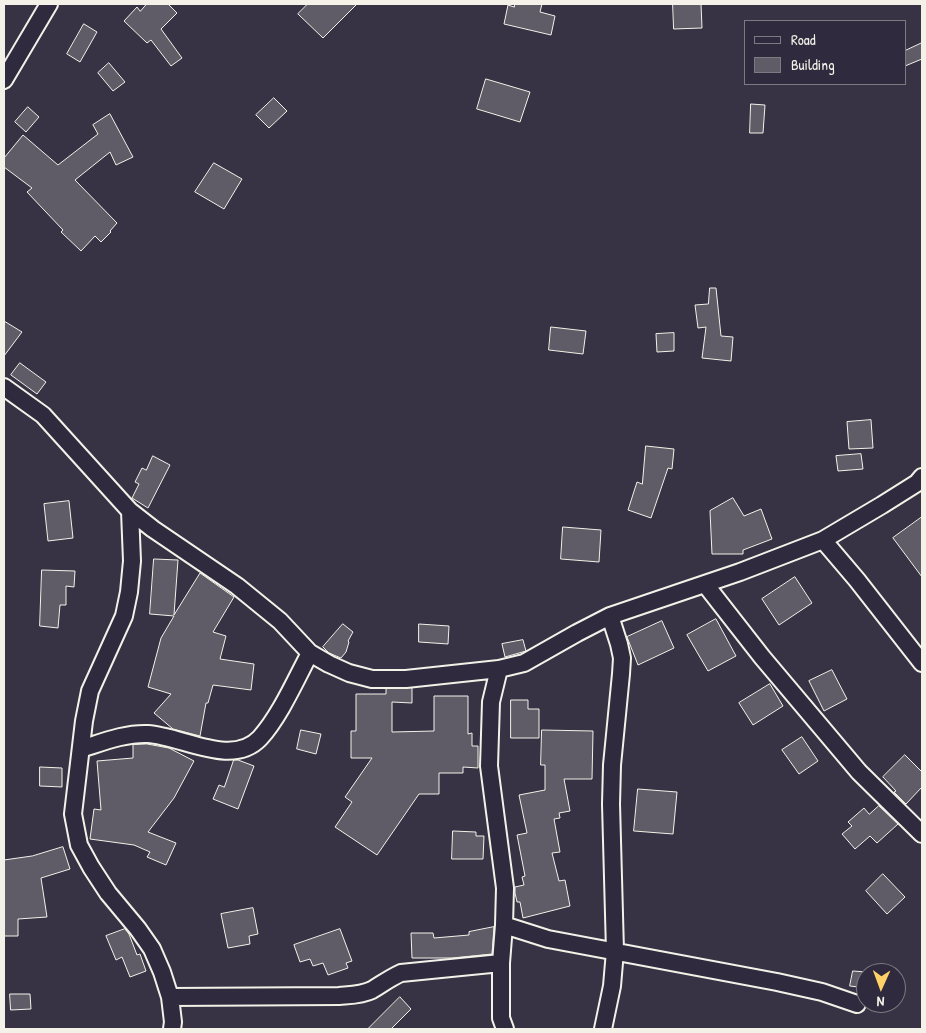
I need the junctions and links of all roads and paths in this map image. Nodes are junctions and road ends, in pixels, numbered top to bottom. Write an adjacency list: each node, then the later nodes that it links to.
1 (49, 4): 2 (street)
2 (4, 80)
3 (4, 387): 5 (street)
4 (920, 482): 6 (street)
5 (130, 511): 9 (street); 12 (street)
6 (823, 540): 7 (street); 10 (street)
7 (705, 584): 8 (street); 13 (street)
8 (610, 616): 11 (street); 15 (street)
9 (310, 653): 11 (street); 12 (street)
10 (922, 662)
11 (499, 669): 14 (street)
12 (81, 748): 17 (street)
13 (922, 834)
14 (504, 925): 15 (street); 16 (street)
15 (615, 951): 18 (street); 21 (street)
16 (501, 963): 17 (street); 20 (street)
17 (170, 997): 19 (street)
18 (856, 1004)
19 (172, 1029)
20 (505, 1029)
21 (603, 1029)

